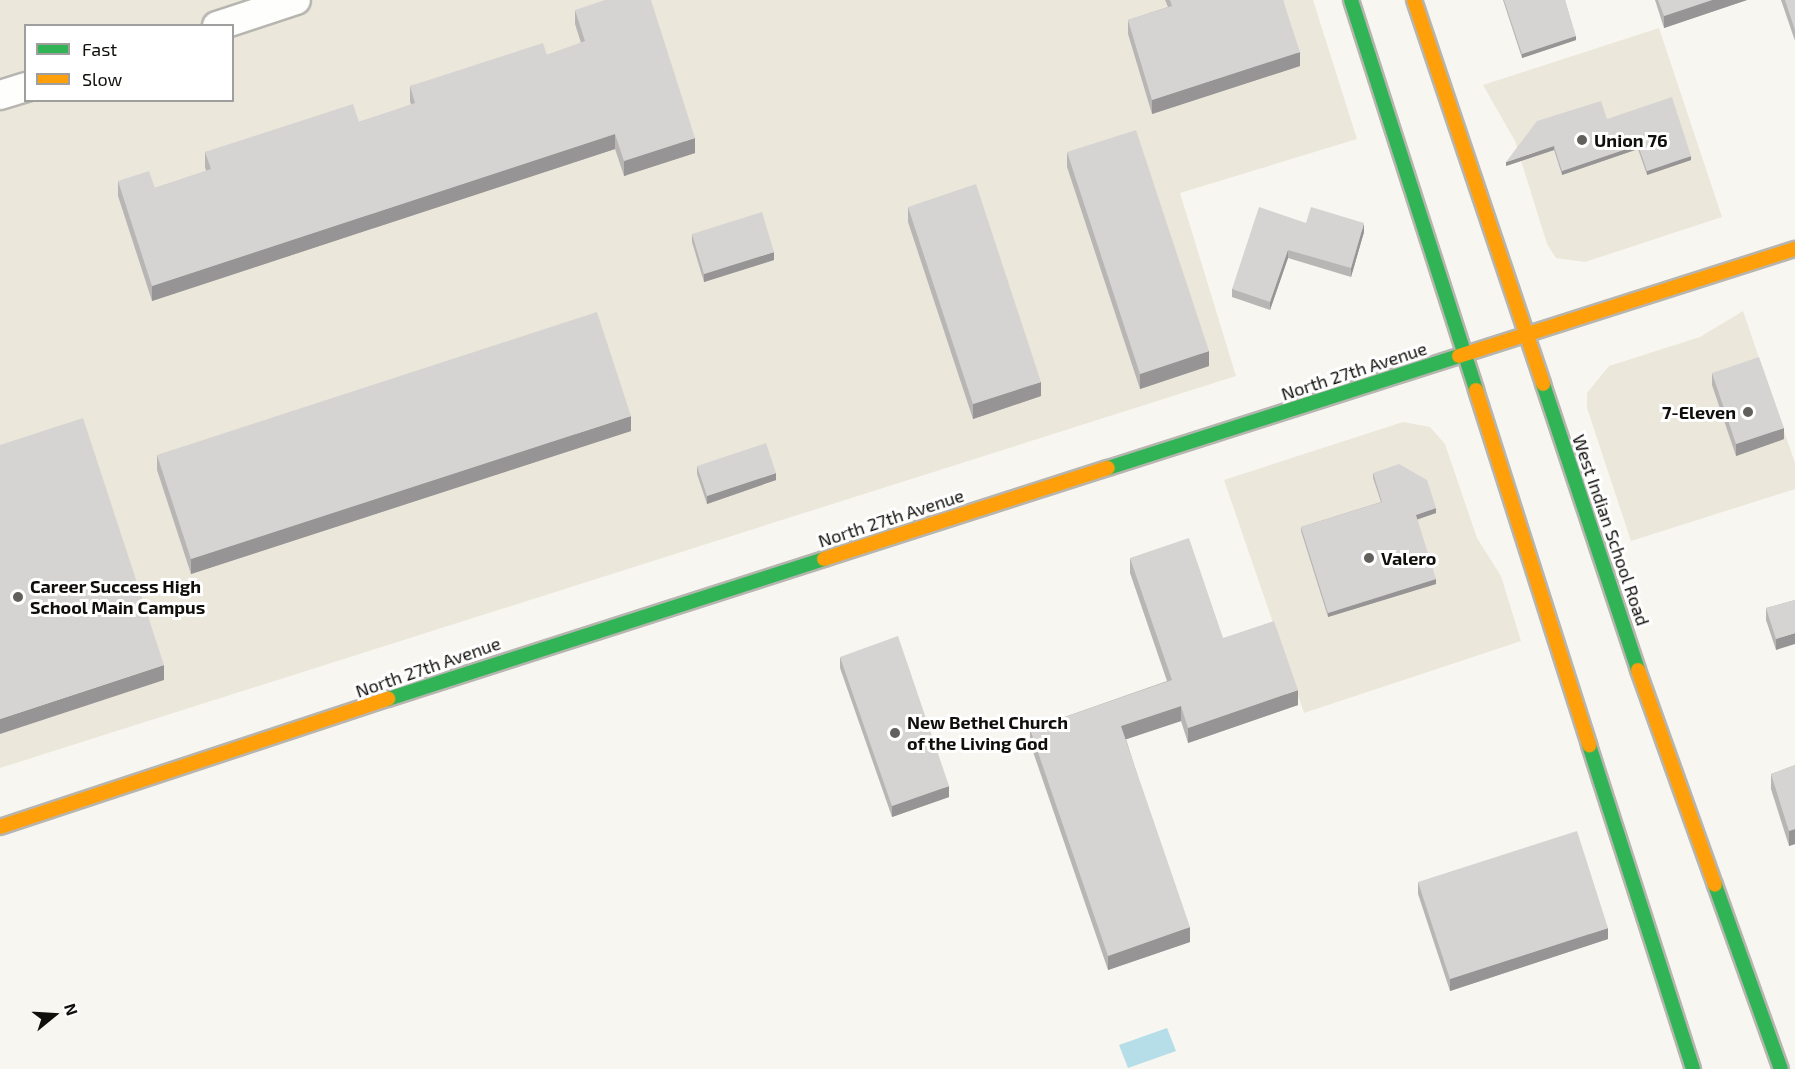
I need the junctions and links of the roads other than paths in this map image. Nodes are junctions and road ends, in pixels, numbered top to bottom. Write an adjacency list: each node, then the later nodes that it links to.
1 (296, 0): 4 (street)
2 (1351, 0): 9 (main road)
3 (1414, 0): 8 (main road, West Indian School Road)
4 (223, 24)
5 (24, 88): 6 (street)
6 (0, 95)
7 (1795, 249): 8 (main road, North 27th Avenue)
8 (1526, 332): 9 (main road, North 27th Avenue); 12 (main road, West Indian School Road)
9 (1463, 354): 10 (main road, North 27th Avenue); 11 (main road)
10 (0, 827)
11 (1693, 1069)
12 (1781, 1069)

